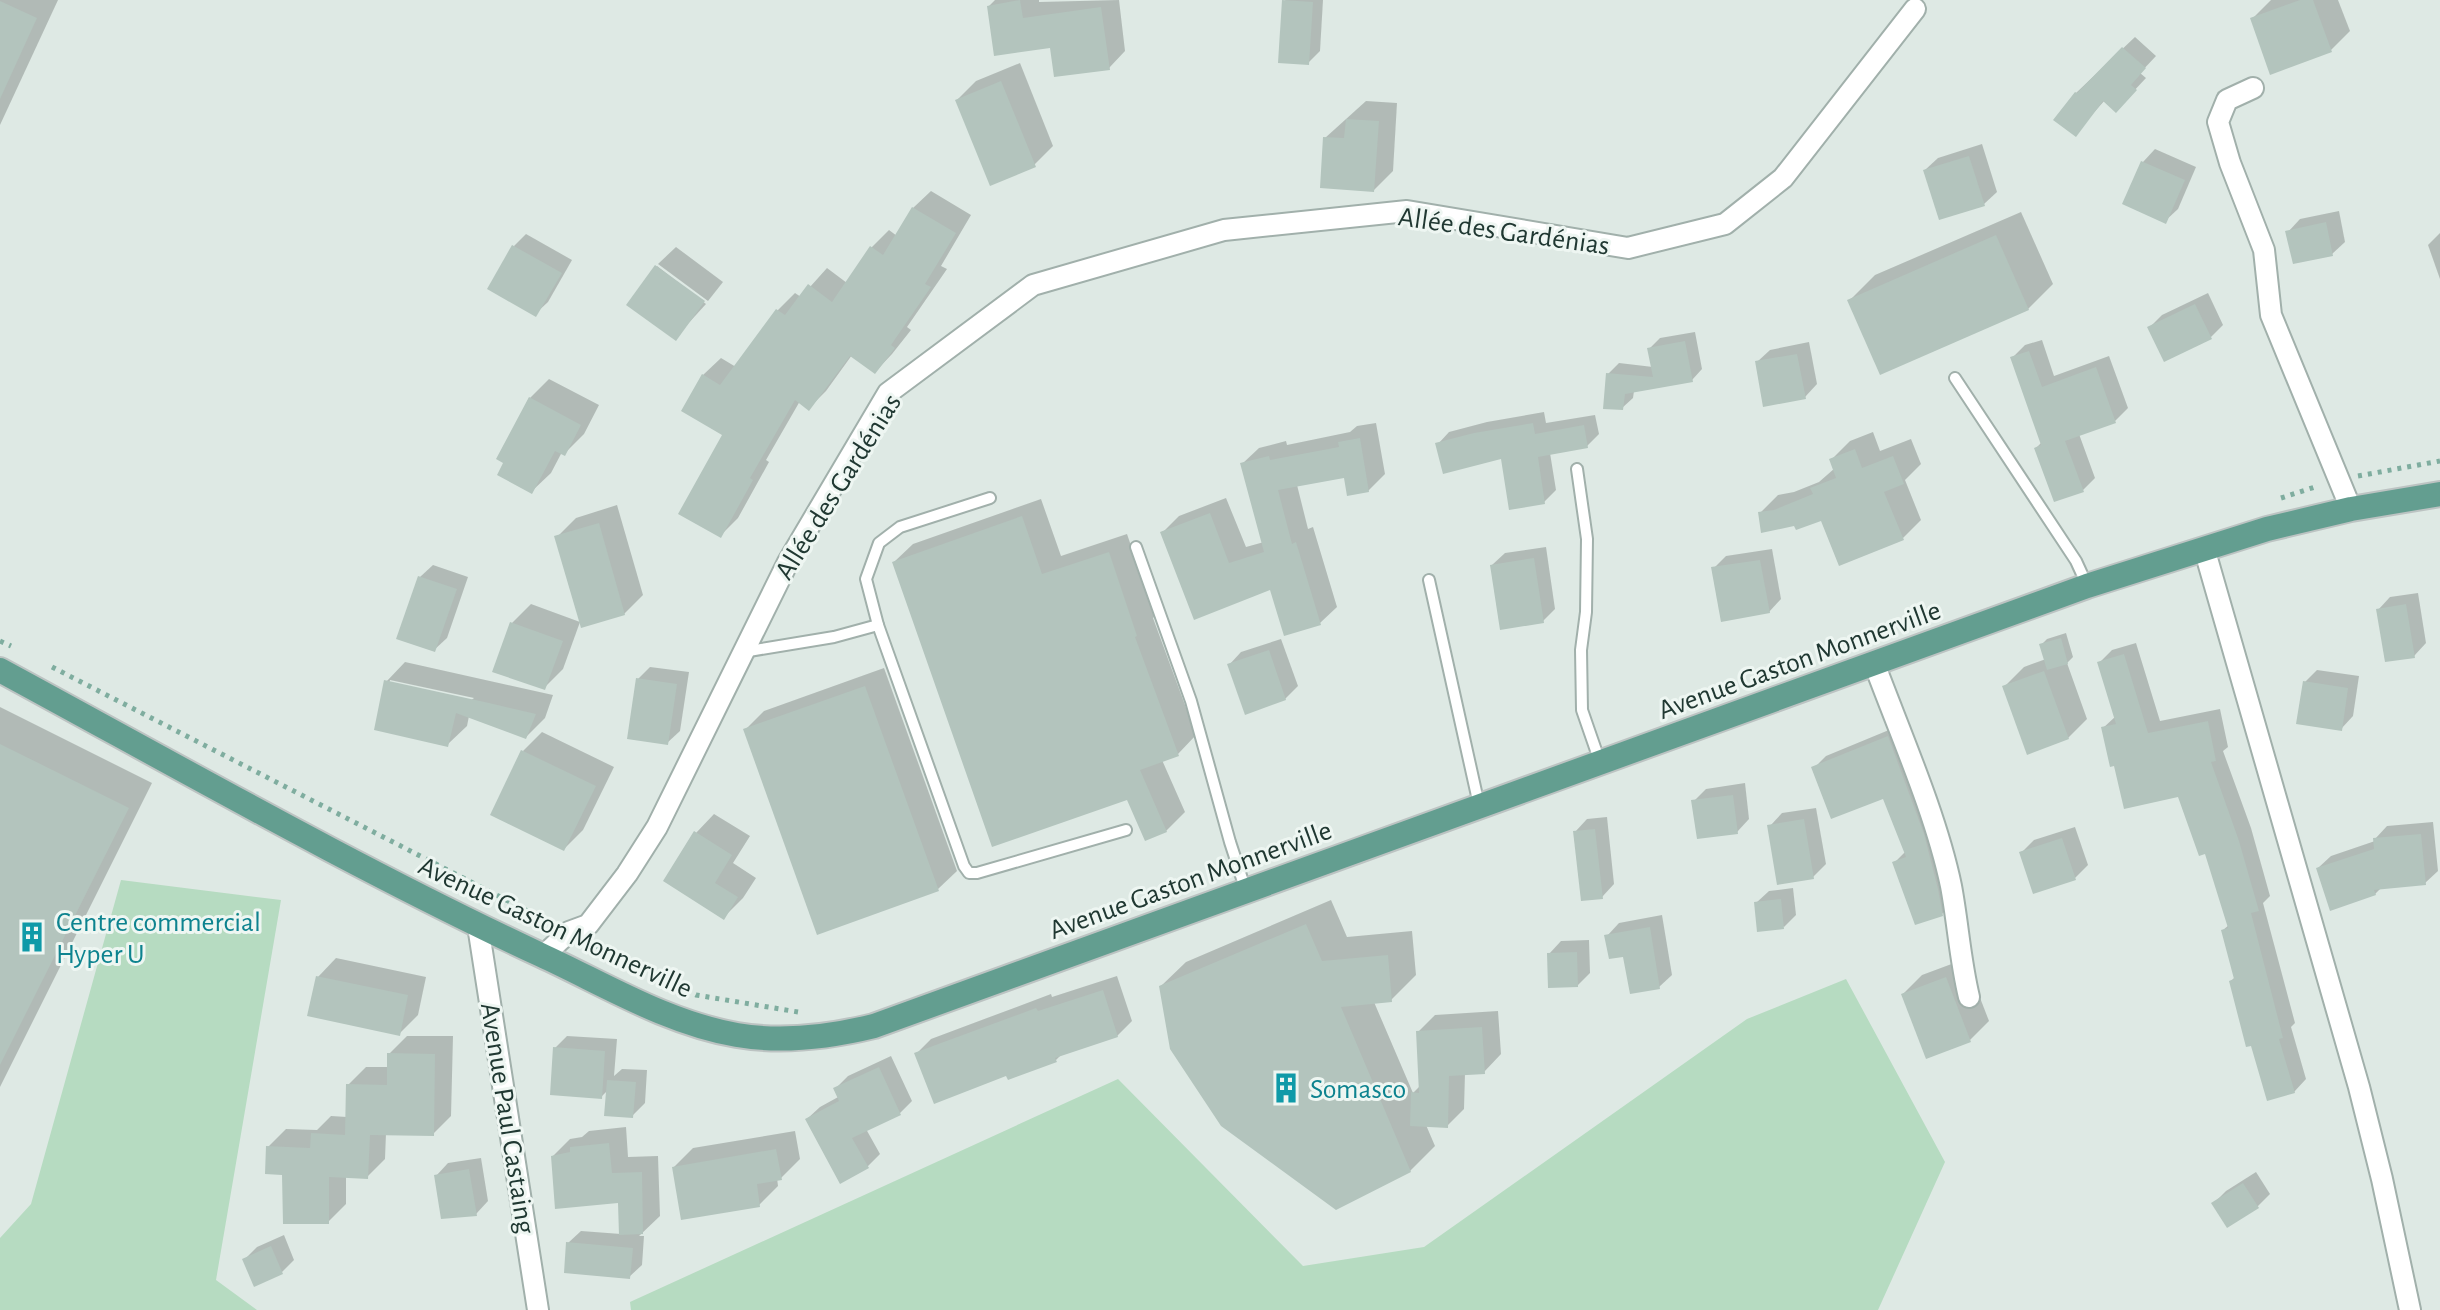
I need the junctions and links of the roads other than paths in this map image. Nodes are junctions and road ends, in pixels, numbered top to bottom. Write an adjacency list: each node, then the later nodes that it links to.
1 (1915, 9): 13 (street, Allée des Gardénias)
2 (2253, 88): 7 (street)
3 (1955, 378): 11 (lane)
4 (1577, 469): 16 (lane)
5 (2440, 494): 7 (main road, Avenue Gaston Monnerville)
6 (990, 498): 12 (lane)
7 (2351, 509): 9 (main road, Avenue Gaston Monnerville)
8 (1136, 547): 19 (lane)
9 (2204, 548): 11 (main road, Avenue Gaston Monnerville); 24 (street)
10 (1429, 580): 17 (lane)
11 (2087, 586): 14 (main road, Avenue Gaston Monnerville)
12 (878, 625): 13 (lane); 18 (lane)
13 (743, 652): 21 (street, Allée des Gardénias)
14 (1874, 663): 16 (main road, Avenue Gaston Monnerville); 22 (street)
15 (0, 670): 20 (main road, Avenue Gaston Monnerville)
16 (1600, 762): 17 (main road, Avenue Gaston Monnerville)
17 (1480, 806): 19 (main road, Avenue Gaston Monnerville)
18 (1126, 830)
19 (1246, 891): 21 (main road, Avenue Gaston Monnerville)
20 (478, 926): 21 (main road, Avenue Gaston Monnerville); 23 (street, Avenue Paul Castaing)
21 (543, 956)
22 (1969, 997)
23 (538, 1310)
24 (2410, 1310)

